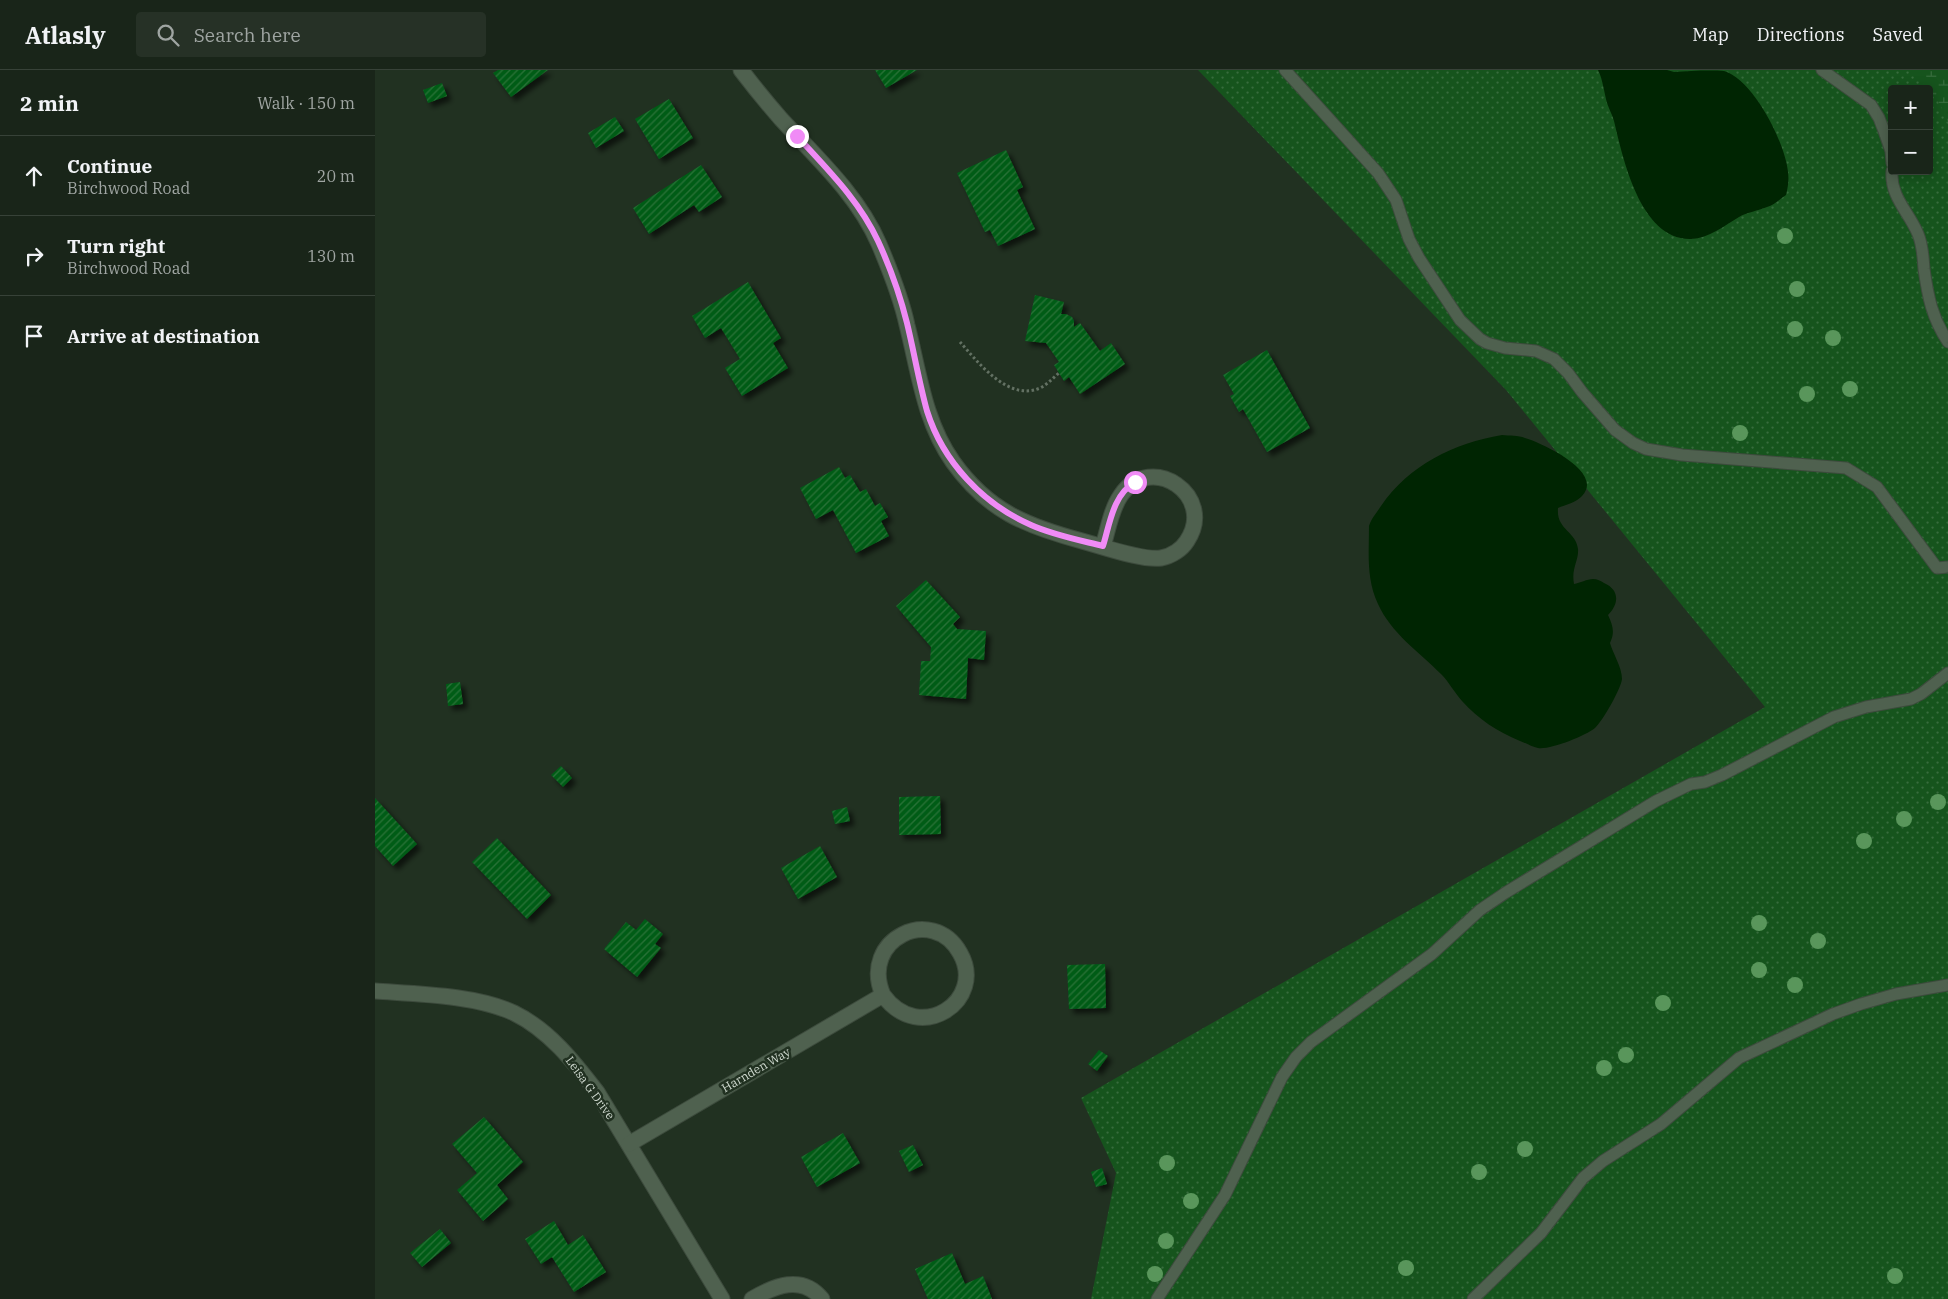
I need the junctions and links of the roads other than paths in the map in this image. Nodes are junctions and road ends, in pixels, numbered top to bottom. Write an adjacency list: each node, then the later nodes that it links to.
1 (741, 70): 7 (street)
2 (1285, 70): 8 (lane)
3 (1823, 70): 4 (lane)
4 (1888, 142)
5 (1892, 175): 6 (lane)
6 (1948, 342)
7 (1103, 546): 7 (street)
8 (1948, 567)
9 (1948, 673): 17 (lane)
10 (1948, 985): 18 (lane)
11 (375, 991): 13 (street, Leisa G Drive)
12 (883, 995): 12 (street); 13 (street, Harnden Way)
13 (629, 1144): 14 (street, Leisa G Drive)
14 (721, 1299)
15 (752, 1299): 16 (street)
16 (822, 1299)
17 (1157, 1299)
18 (1473, 1299)

